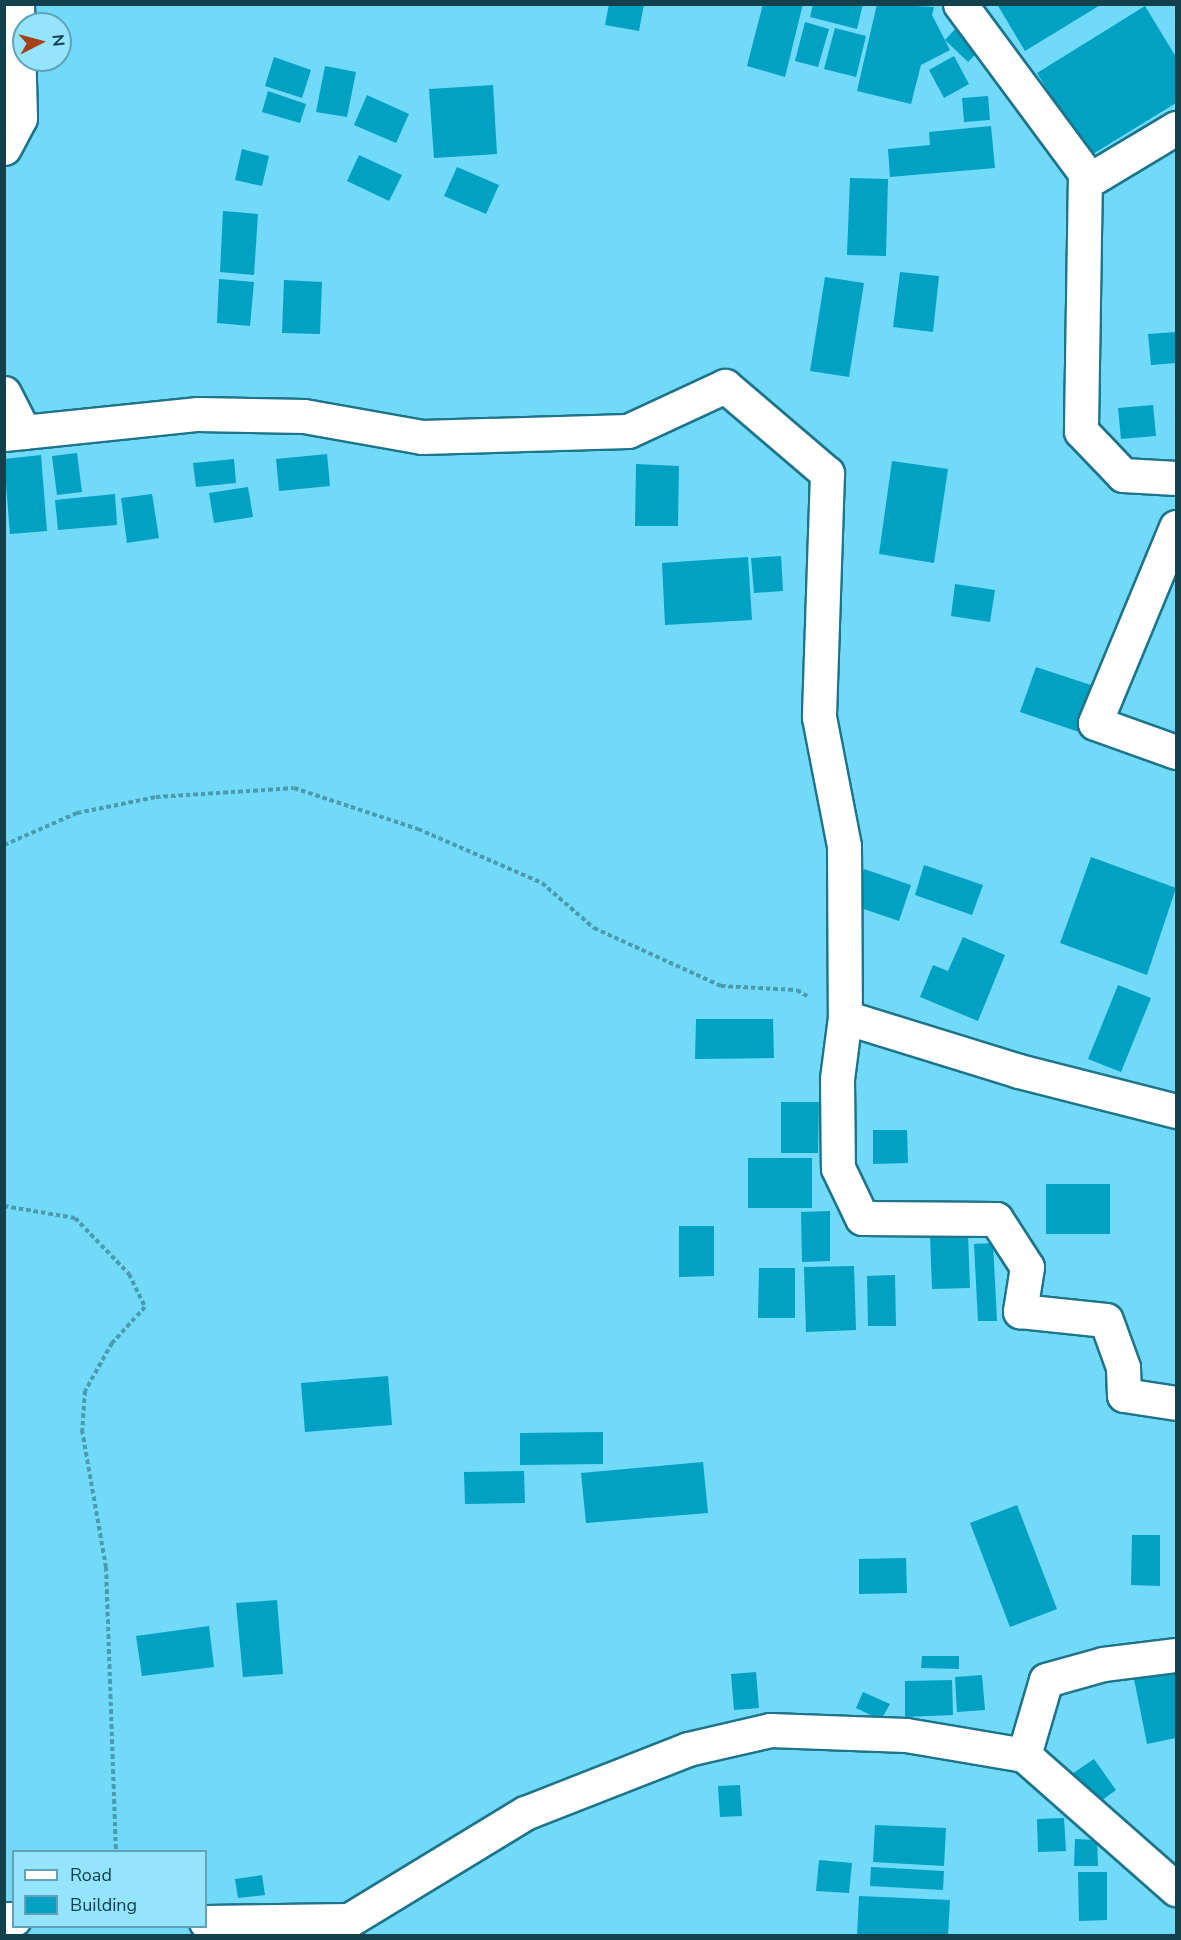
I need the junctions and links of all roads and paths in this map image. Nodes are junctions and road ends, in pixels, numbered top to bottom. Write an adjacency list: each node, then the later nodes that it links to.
1 (17, 4): 4 (street)
2 (960, 4): 5 (street)
3 (1176, 128): 5 (street)
4 (4, 148)
5 (1085, 173): 8 (street)
6 (4, 393): 7 (street)
7 (14, 433): 12 (street)
8 (1176, 478)
9 (1176, 527): 10 (street)
10 (1176, 752)
11 (4, 845): 12 (path)
12 (844, 1017): 13 (street); 15 (street)
13 (1176, 1111)
14 (4, 1206): 18 (path)
15 (1176, 1403)
16 (1176, 1655): 17 (street)
17 (1023, 1755): 19 (street); 20 (street)
18 (116, 1850)
19 (1176, 1889)
20 (207, 1922)

